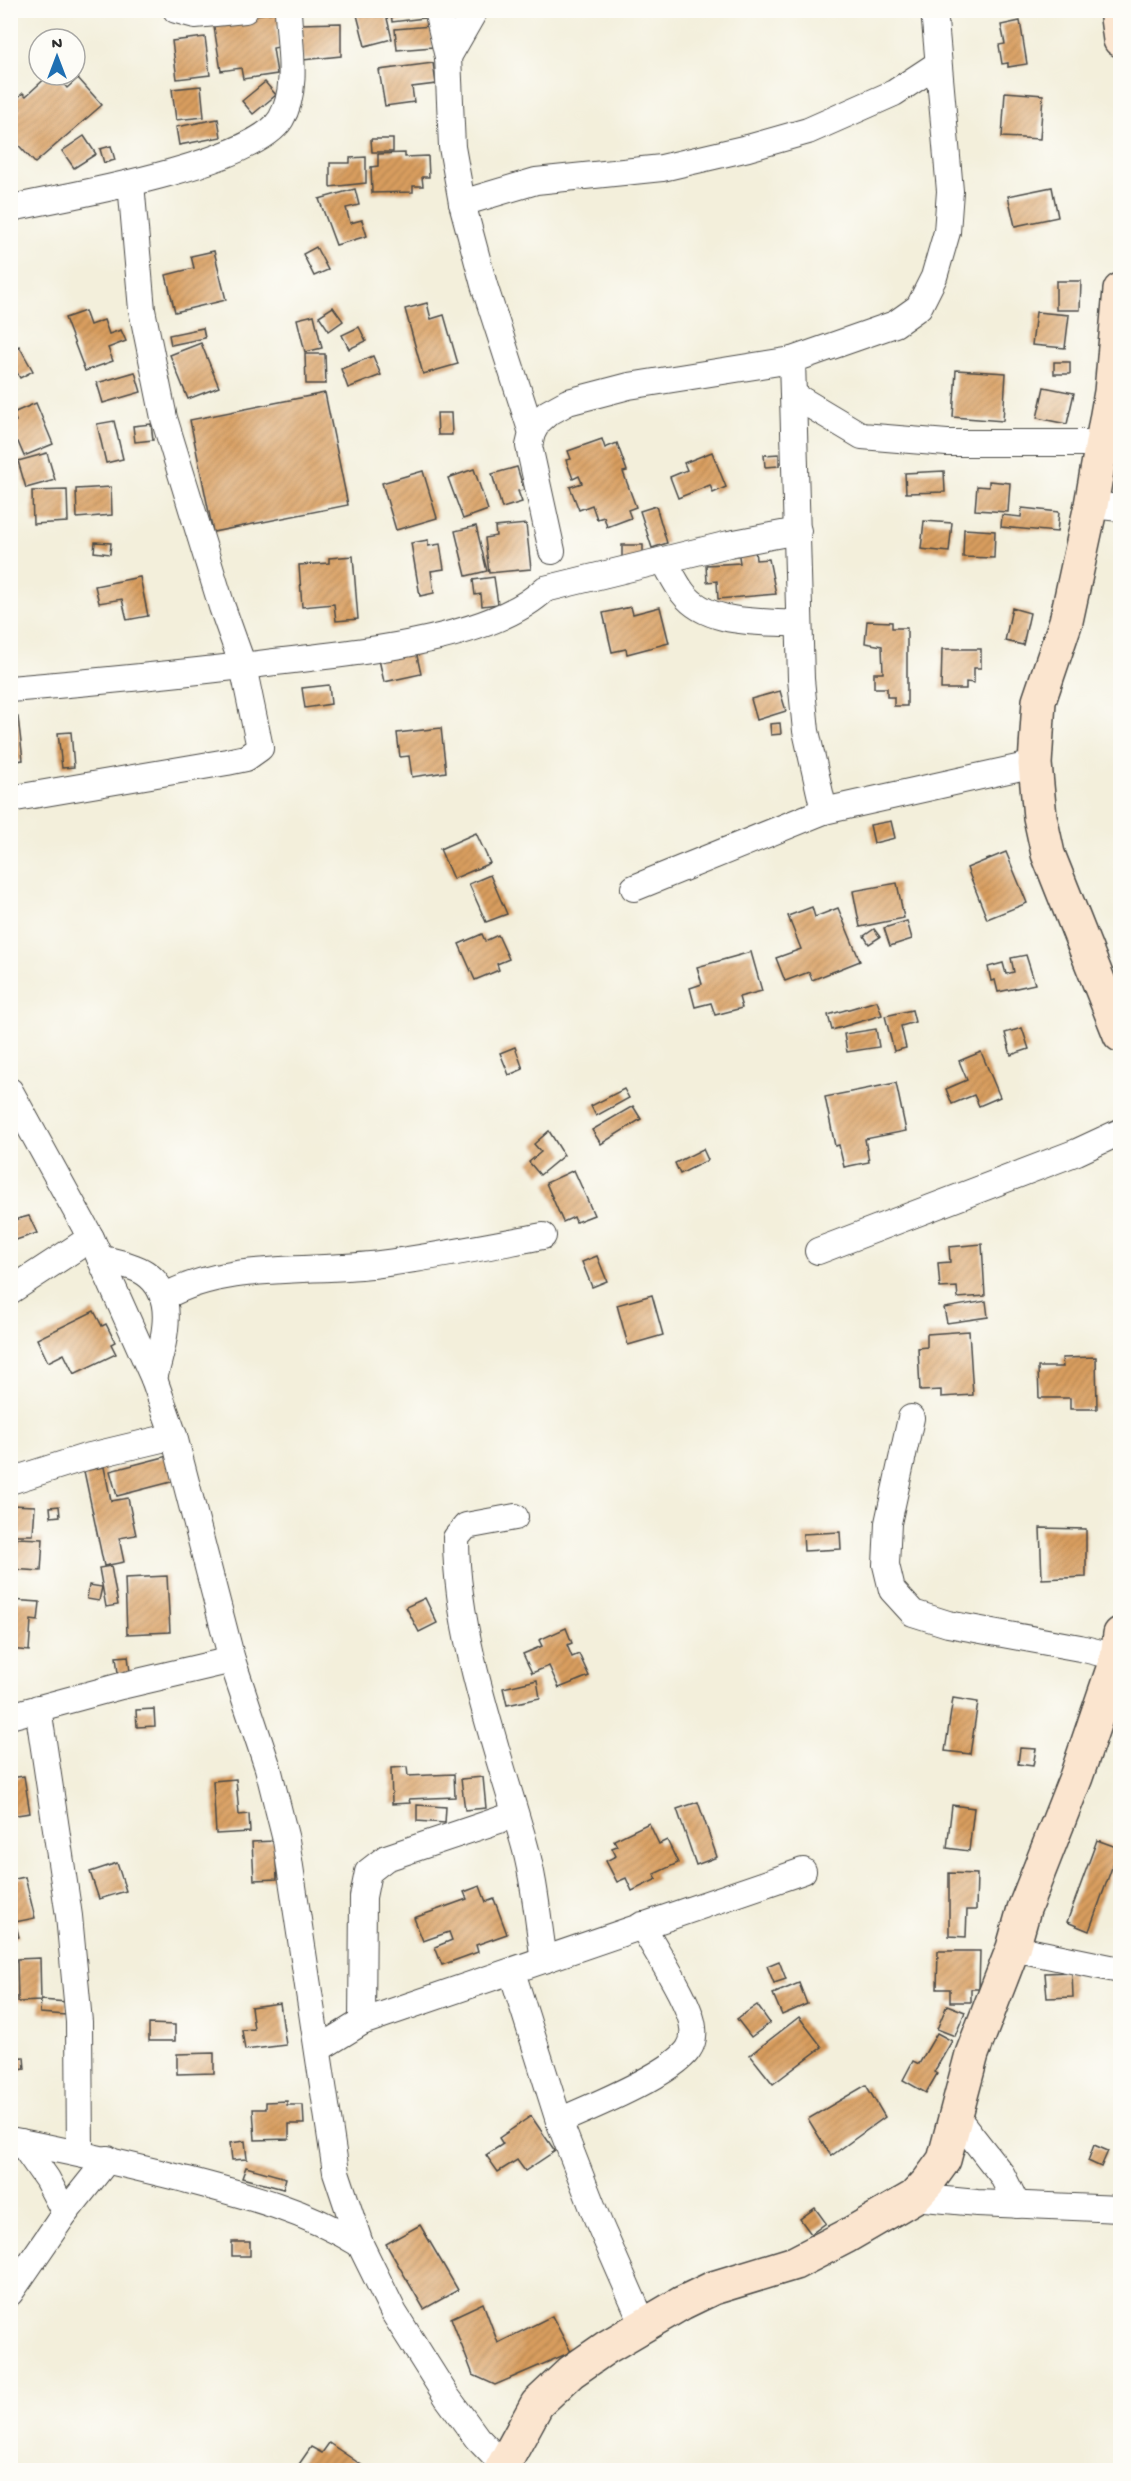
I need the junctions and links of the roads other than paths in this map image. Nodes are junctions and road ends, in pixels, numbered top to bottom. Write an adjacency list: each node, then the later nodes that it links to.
1 (176, 10): 2 (street)
2 (245, 10)
3 (288, 10): 11 (street)
4 (437, 10): 9 (street)
5 (475, 10): 9 (street)
6 (934, 10): 10 (street)
7 (1116, 10): 8 (street)
8 (1120, 40)
9 (448, 57): 12 (street)
10 (938, 64): 12 (street); 15 (street)
11 (131, 183): 13 (street); 25 (street)
12 (462, 203): 18 (street)
13 (10, 208)
14 (1120, 290): 16 (street)
15 (792, 360): 17 (street); 18 (street)
16 (1116, 394): 19 (street)
17 (795, 396): 19 (street); 21 (street)
18 (532, 433): 22 (street)
19 (1102, 443): 20 (street)
20 (1106, 506): 27 (street)
21 (798, 531): 23 (street); 24 (street)
22 (552, 550)
23 (664, 561): 24 (street); 25 (street)
24 (799, 624): 29 (street)
25 (243, 666): 26 (street); 28 (street)
26 (10, 689)
27 (1035, 764): 29 (street); 31 (street)
28 (10, 799)
29 (824, 812): 30 (street)
30 (634, 888)
31 (1120, 1035)
32 (10, 1091): 35 (street)
33 (1120, 1132): 36 (street)
34 (543, 1236): 38 (street)
35 (96, 1248): 37 (street); 38 (street); 39 (street)
36 (818, 1251)
37 (10, 1291)
38 (164, 1297): 39 (street)
39 (154, 1379): 41 (street)
40 (911, 1418): 44 (street)
41 (174, 1436): 42 (street); 45 (street)
42 (10, 1480)
43 (515, 1517): 48 (street)
44 (1119, 1646): 51 (street)
45 (232, 1660): 46 (street); 56 (street)
46 (38, 1708): 47 (street); 60 (street)
47 (10, 1716)
48 (514, 1815): 52 (street); 55 (street)
49 (803, 1871): 50 (street)
50 (642, 1925): 52 (street); 58 (street)
51 (1012, 1948): 53 (street); 57 (street)
52 (544, 1960): 54 (street)
53 (1120, 1970)
54 (512, 1972): 55 (street); 58 (street)
55 (362, 2022): 56 (street)
56 (318, 2049): 66 (street)
57 (955, 2115): 62 (street); 63 (street)
58 (559, 2121): 68 (street)
59 (16, 2141): 60 (street); 65 (street)
60 (80, 2153): 61 (street)
61 (108, 2159): 65 (street); 66 (street)
62 (914, 2197): 63 (street); 68 (street)
63 (1017, 2205): 64 (street)
64 (1120, 2209)
65 (64, 2213): 67 (street)
66 (360, 2244): 69 (street)
67 (10, 2293)
68 (644, 2326): 69 (street)
69 (502, 2468)

